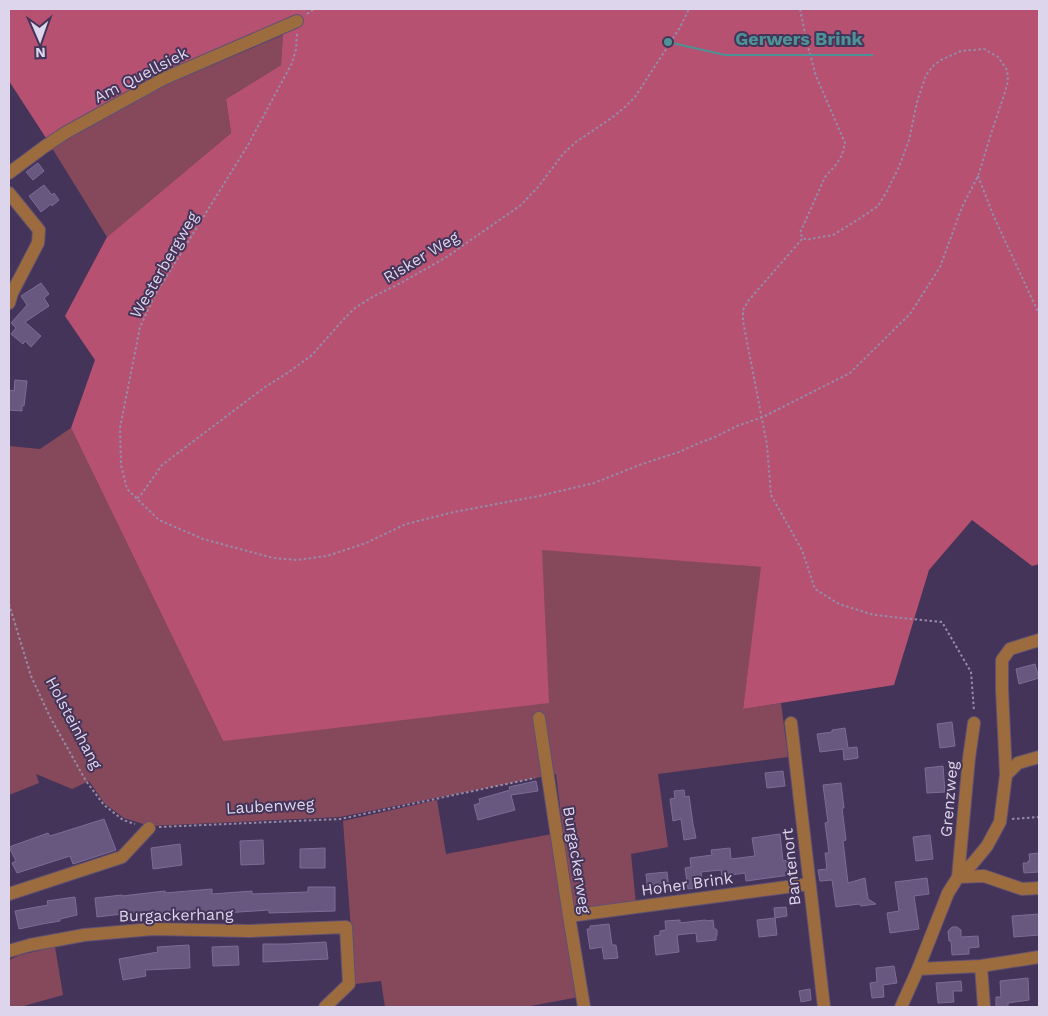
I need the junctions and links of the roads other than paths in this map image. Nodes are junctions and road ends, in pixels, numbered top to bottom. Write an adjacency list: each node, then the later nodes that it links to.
1 (297, 21): 2 (street, Am Quellsiek)
2 (9, 173)
3 (9, 193): 4 (street)
4 (9, 303)
5 (1039, 640): 10 (street, Grenzweg)
6 (539, 718): 16 (street, Burgackerweg)
7 (791, 723): 13 (street, Bantenort)
8 (974, 723): 12 (street, Grenzweg)
9 (1039, 757): 10 (street)
10 (1006, 775): 12 (street, Grenzweg)
11 (149, 828): 15 (street)
12 (958, 877): 14 (street); 20 (street, Grenzweg)
13 (809, 884): 16 (street, Hoher Brink); 23 (street, Bantenort)
14 (1039, 888)
15 (9, 894)
16 (569, 916): 22 (street, Burgackerweg)
17 (9, 951): 21 (street, Burgackerhang)
18 (1039, 957): 19 (street)
19 (981, 966): 20 (street); 25 (street)
20 (918, 969): 24 (street, Grenzweg)
21 (325, 1007)
22 (584, 1007)
23 (824, 1007)
24 (901, 1007)
25 (984, 1007)

